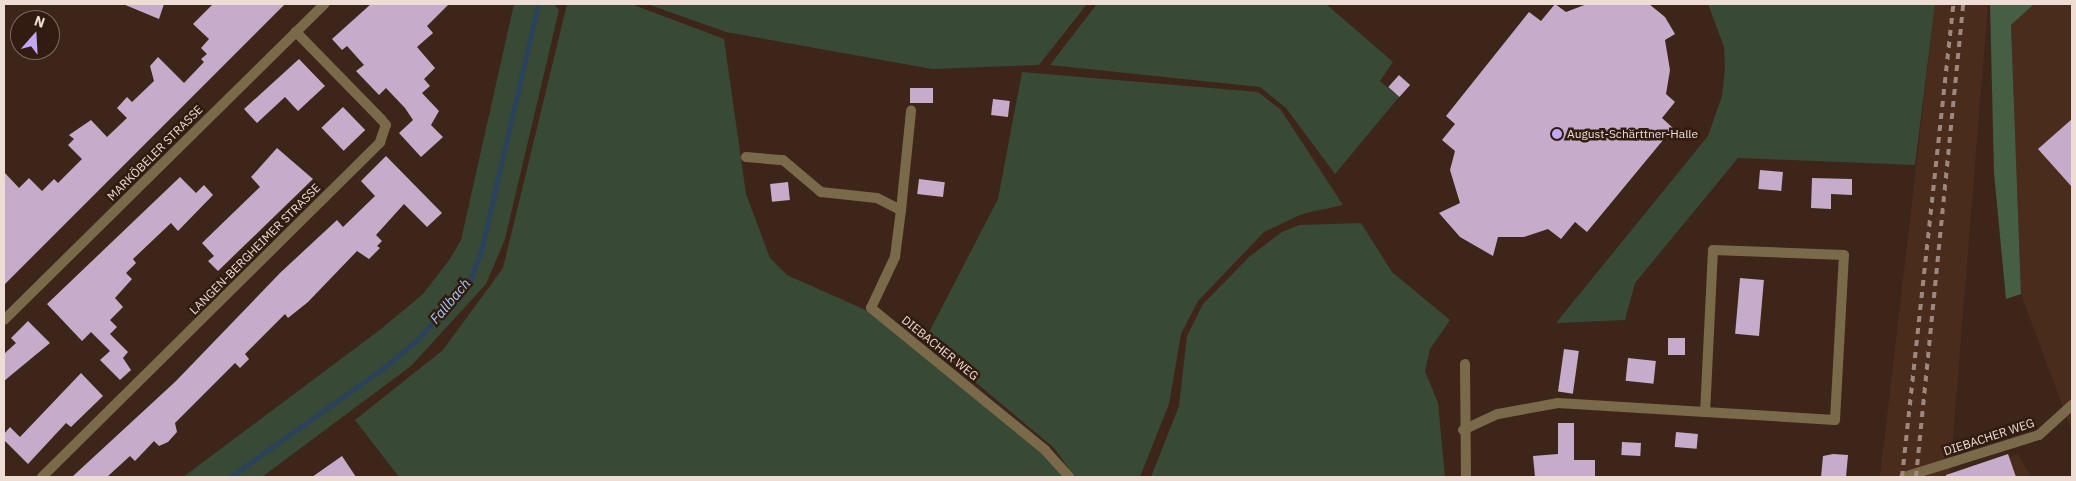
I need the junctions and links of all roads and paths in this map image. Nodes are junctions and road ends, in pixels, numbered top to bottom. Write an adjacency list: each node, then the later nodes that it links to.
1 (324, 4): 2 (street, MARKÖBELER STRASSE)
2 (296, 32): 6 (street, MARKÖBELER STRASSE); 11 (street, LANGEN-BERGHEIMER STRASSE)
3 (911, 111): 5 (street, DIEBACHER WEG)
4 (746, 157): 5 (street)
5 (901, 210): 12 (street, DIEBACHER WEG)
6 (4, 320)
7 (1465, 364): 10 (street)
8 (2072, 405): 14 (street, DIEBACHER WEG)
9 (1705, 412): 9 (street); 10 (street)
10 (1463, 430): 13 (street)
11 (42, 477)
12 (1069, 477)
13 (1466, 477)
14 (1904, 477)

